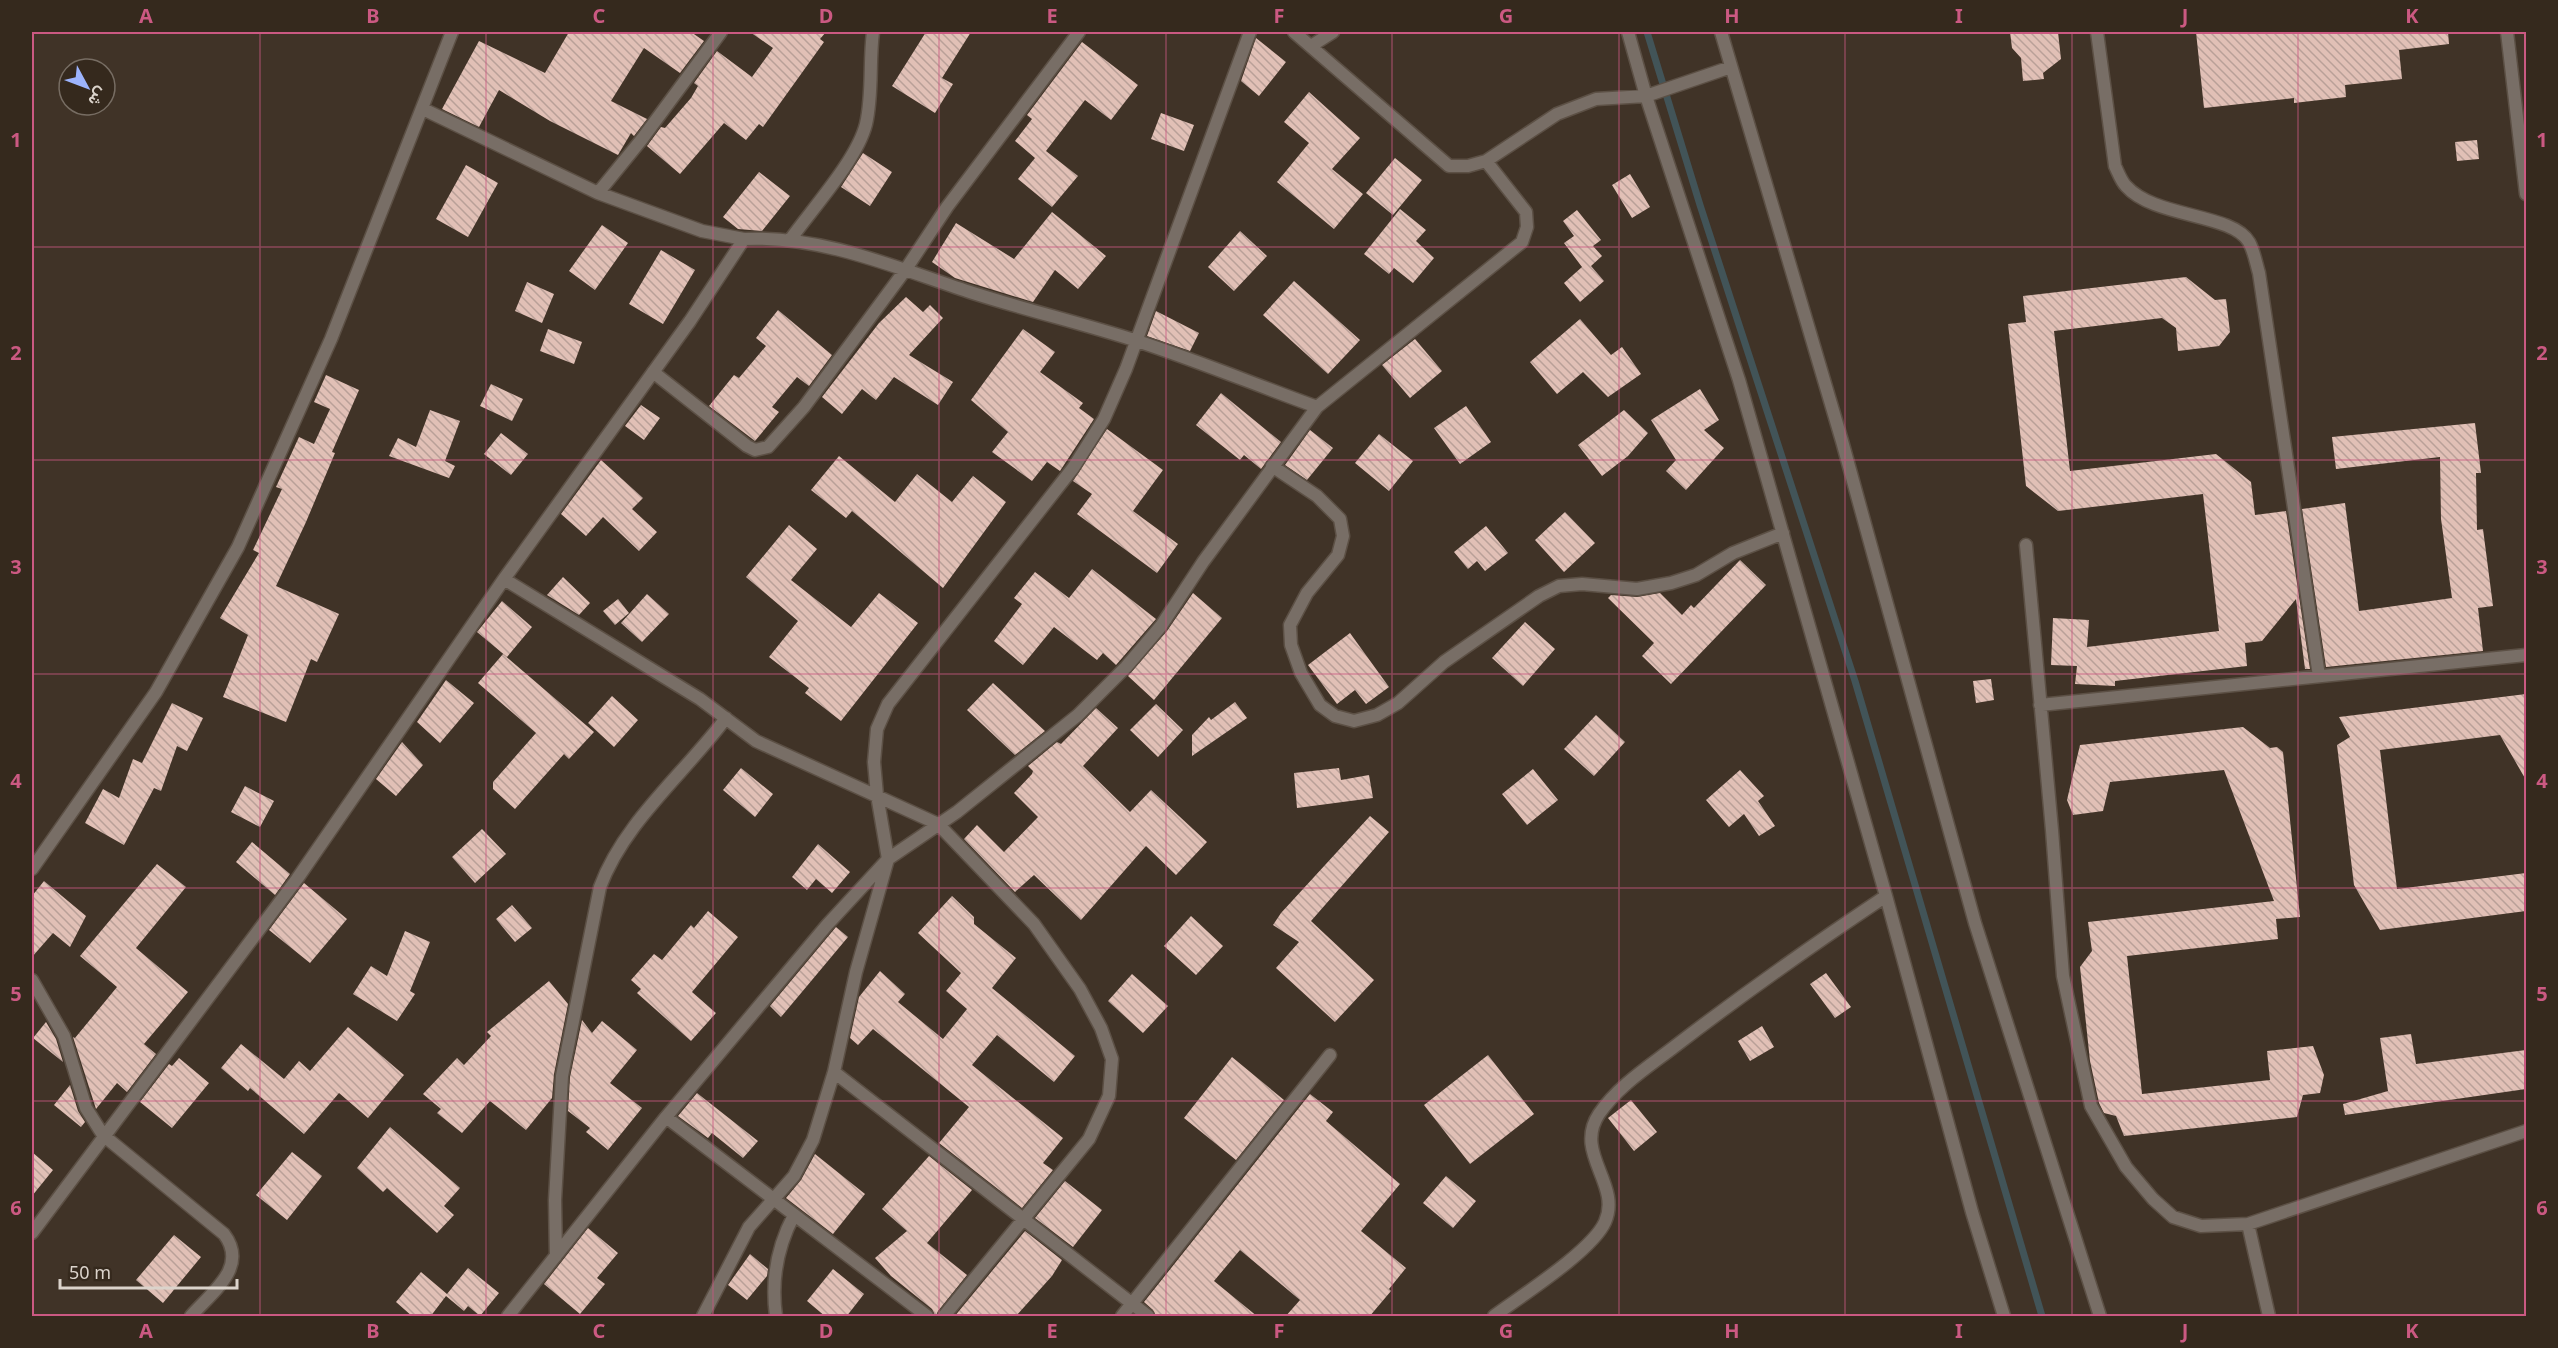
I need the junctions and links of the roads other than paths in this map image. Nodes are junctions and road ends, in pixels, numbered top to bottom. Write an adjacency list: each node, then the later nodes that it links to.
1 (452, 32): 15 (street)
2 (721, 32): 17 (street)
3 (873, 32): 20 (street)
4 (1079, 32): 21 (street)
5 (1250, 32): 22 (street)
6 (1294, 32): 12 (street)
7 (1333, 32): 12 (street)
8 (1628, 32): 14 (street)
9 (1721, 32): 13 (street)
10 (2097, 32): 30 (street)
11 (2507, 32): 18 (street)
12 (1311, 46): 16 (street)
13 (1731, 67): 14 (street); 61 (street)
14 (1646, 96): 16 (street); 26 (street)
15 (423, 109): 17 (street); 36 (street)
16 (1486, 161): 24 (street)
17 (598, 193): 19 (street)
18 (2526, 194)
19 (744, 239): 20 (street); 23 (street)
20 (790, 240): 21 (street)
21 (906, 269): 22 (street); 23 (street)
22 (1135, 340): 24 (street); 33 (street)
23 (653, 372): 28 (street)
24 (1317, 407): 25 (street)
25 (1272, 466): 26 (street); 34 (street)
26 (1783, 533): 37 (street)
27 (2026, 544): 31 (street)
28 (504, 579): 32 (street); 43 (street)
29 (2526, 655): 30 (street)
30 (2319, 676): 31 (street)
31 (2040, 705): 47 (street)
32 (726, 718): 33 (street); 49 (street)
33 (877, 795): 34 (street); 35 (street)
34 (938, 824): 35 (street); 46 (street)
35 (888, 859): 40 (street); 41 (street)
36 (32, 869)
37 (1886, 896): 59 (street); 60 (street)
38 (32, 980): 43 (street)
39 (1330, 1055): 50 (street)
40 (834, 1072): 44 (street); 46 (street)
41 (666, 1117): 44 (street); 49 (street)
42 (2526, 1131): 47 (street)
43 (103, 1136): 48 (street); 51 (street)
44 (774, 1199): 45 (street); 53 (street)
45 (794, 1215): 54 (street); 55 (street)
46 (1023, 1219): 50 (street); 56 (street)
47 (2248, 1224): 62 (street)
48 (32, 1233)
49 (556, 1256): 52 (street)
50 (1132, 1304): 57 (street); 58 (street)
51 (191, 1317)
52 (508, 1317)
53 (703, 1317)
54 (776, 1317)
55 (927, 1317)
56 (944, 1317)
57 (1122, 1317)
58 (1148, 1317)
59 (1494, 1317)
60 (2004, 1317)
61 (2100, 1317)
62 (2269, 1317)

